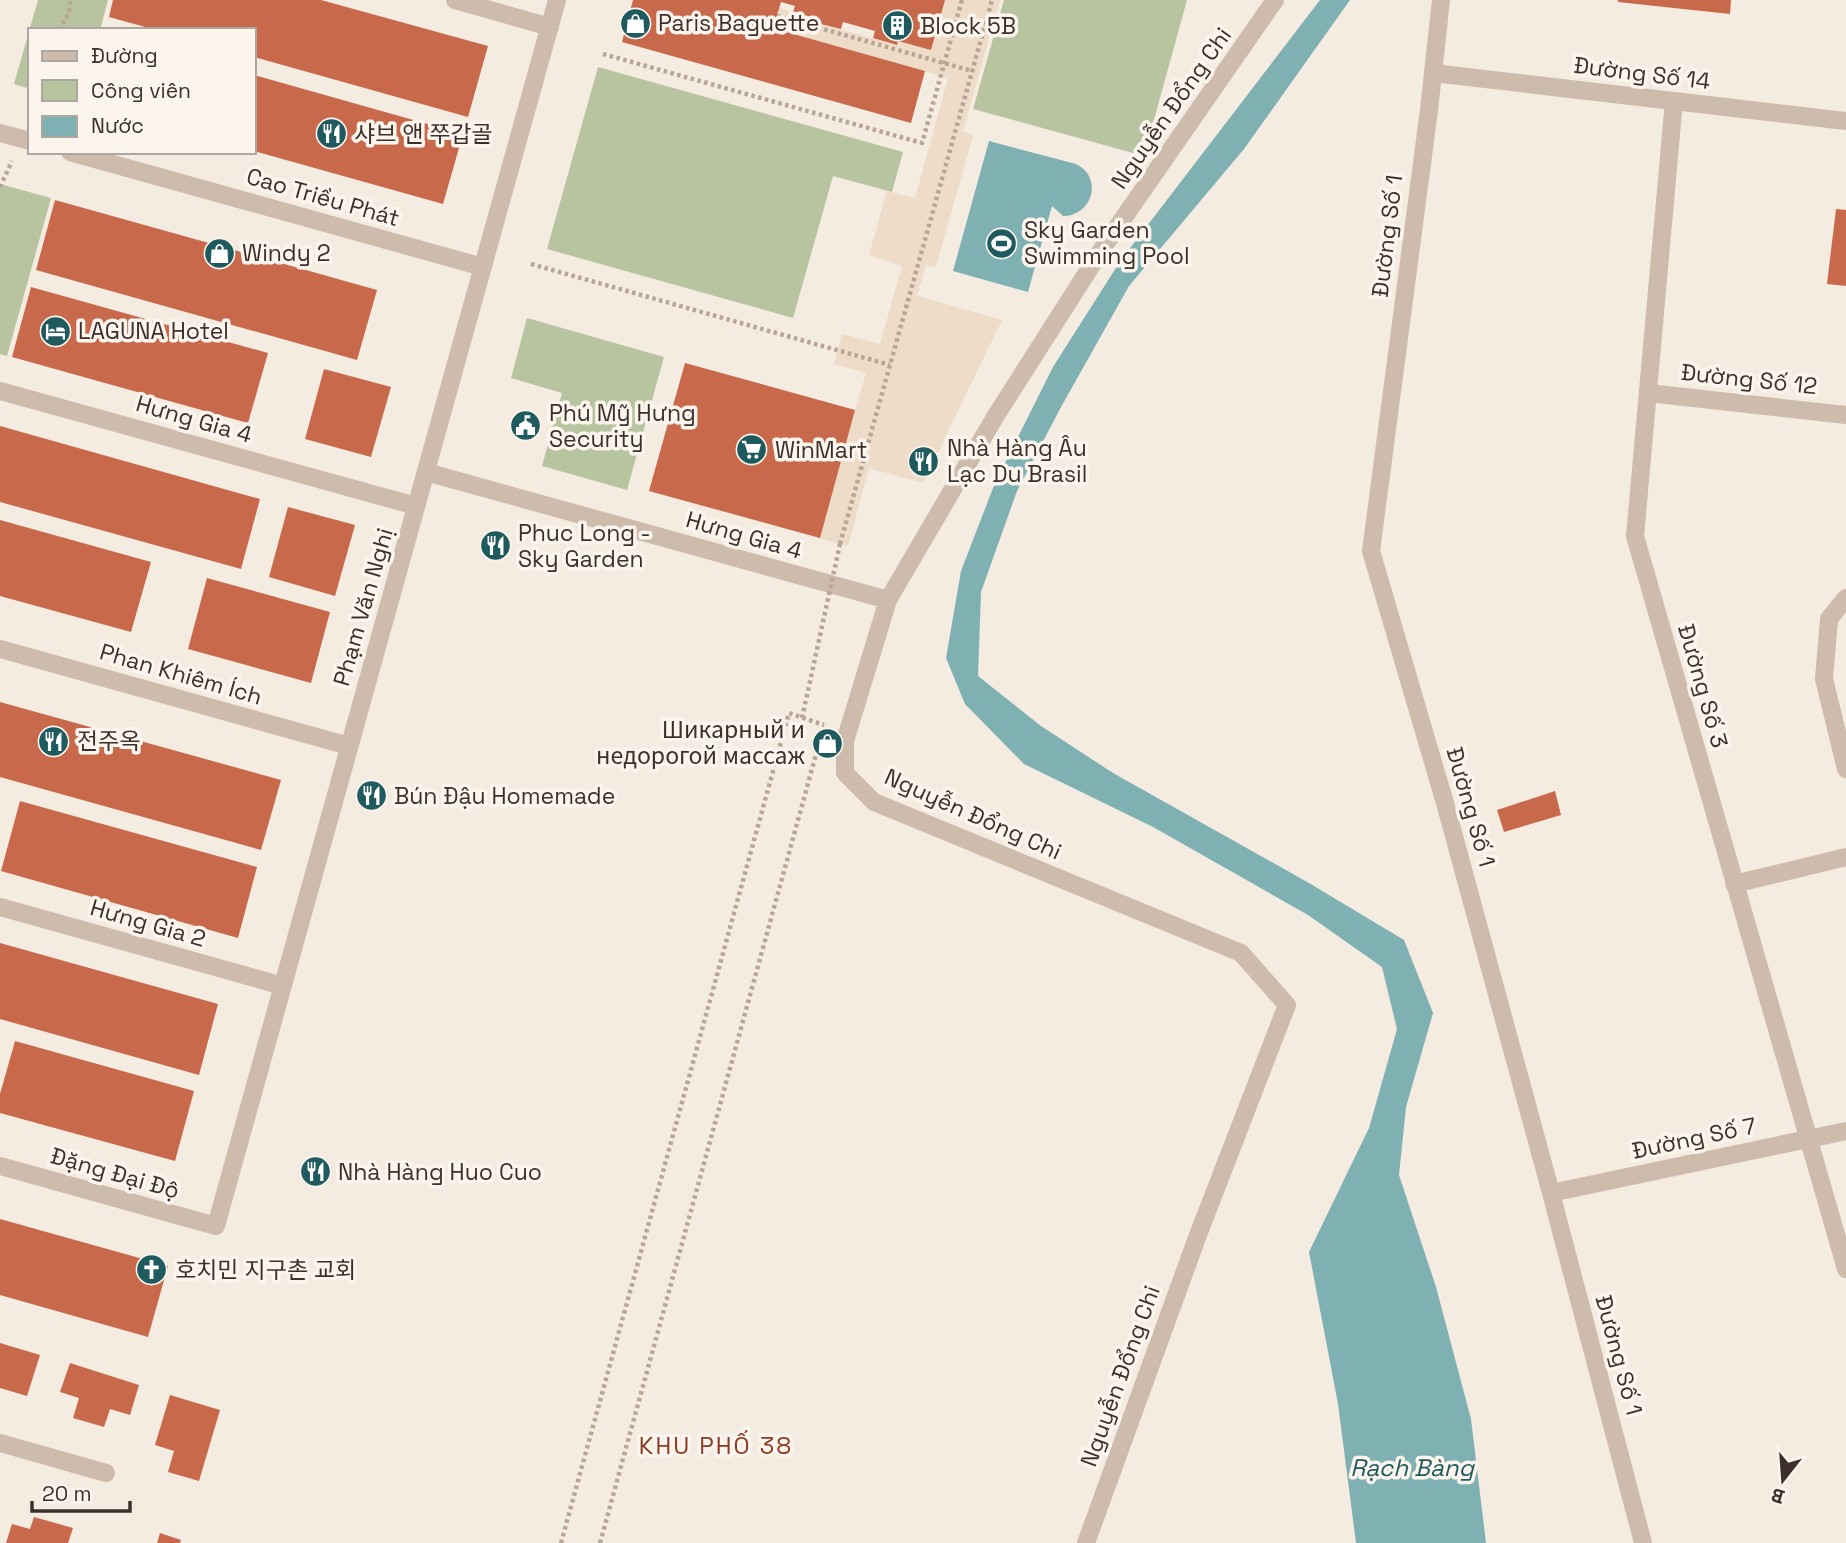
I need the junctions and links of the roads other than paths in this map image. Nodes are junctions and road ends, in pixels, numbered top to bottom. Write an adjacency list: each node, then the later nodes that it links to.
1 (455, 0): 5 (street)
2 (557, 0): 5 (street, Phạm Văn Nghị)
3 (1275, 0): 19 (street, Nguyễn Đổng Chi)
4 (1441, 0): 6 (street, Đường Số 1)
5 (550, 27): 12 (street, Phạm Văn Nghị)
6 (1433, 73): 7 (street, Đường Số 14); 30 (street, Đường Số 1)
7 (1674, 101): 8 (street, Đường Số 14); 14 (street, Đường Số 3)
8 (1846, 121)
9 (0, 133): 10 (street)
10 (28, 140)
11 (77, 154): 12 (street, Cao Triều Phát)
12 (483, 267): 16 (street, Phạm Văn Nghị)
13 (0, 390): 17 (street, Hưng Gia 4)
14 (1648, 393): 15 (street, Đường Số 12); 24 (street, Đường Số 3)
15 (1846, 415)
16 (426, 471): 17 (street, Phạm Văn Nghị); 19 (street, Hưng Gia 4)
17 (416, 506): 21 (street, Phạm Văn Nghị)
18 (1846, 598): 22 (street)
19 (888, 600): 35 (street, Nguyễn Đổng Chi)
20 (0, 649): 21 (street, Phan Khiêm Ích)
21 (349, 746): 26 (street, Phạm Văn Nghị)
22 (1846, 769)
23 (1846, 857): 24 (street)
24 (1734, 884): 28 (street, Đường Số 3)
25 (0, 907): 26 (street, Hưng Gia 2)
26 (283, 986): 31 (street, Phạm Văn Nghị)
27 (1846, 1131): 28 (street, Đường Số 7)
28 (1810, 1139): 30 (street, Đường Số 7); 32 (street, Đường Số 3)
29 (0, 1166): 31 (street, Đặng Đại Độ)
30 (1551, 1193): 36 (street, Đường Số 1)
31 (216, 1226)
32 (1846, 1269)
33 (0, 1443): 34 (street)
34 (106, 1473)
35 (1086, 1543)
36 (1643, 1543)

